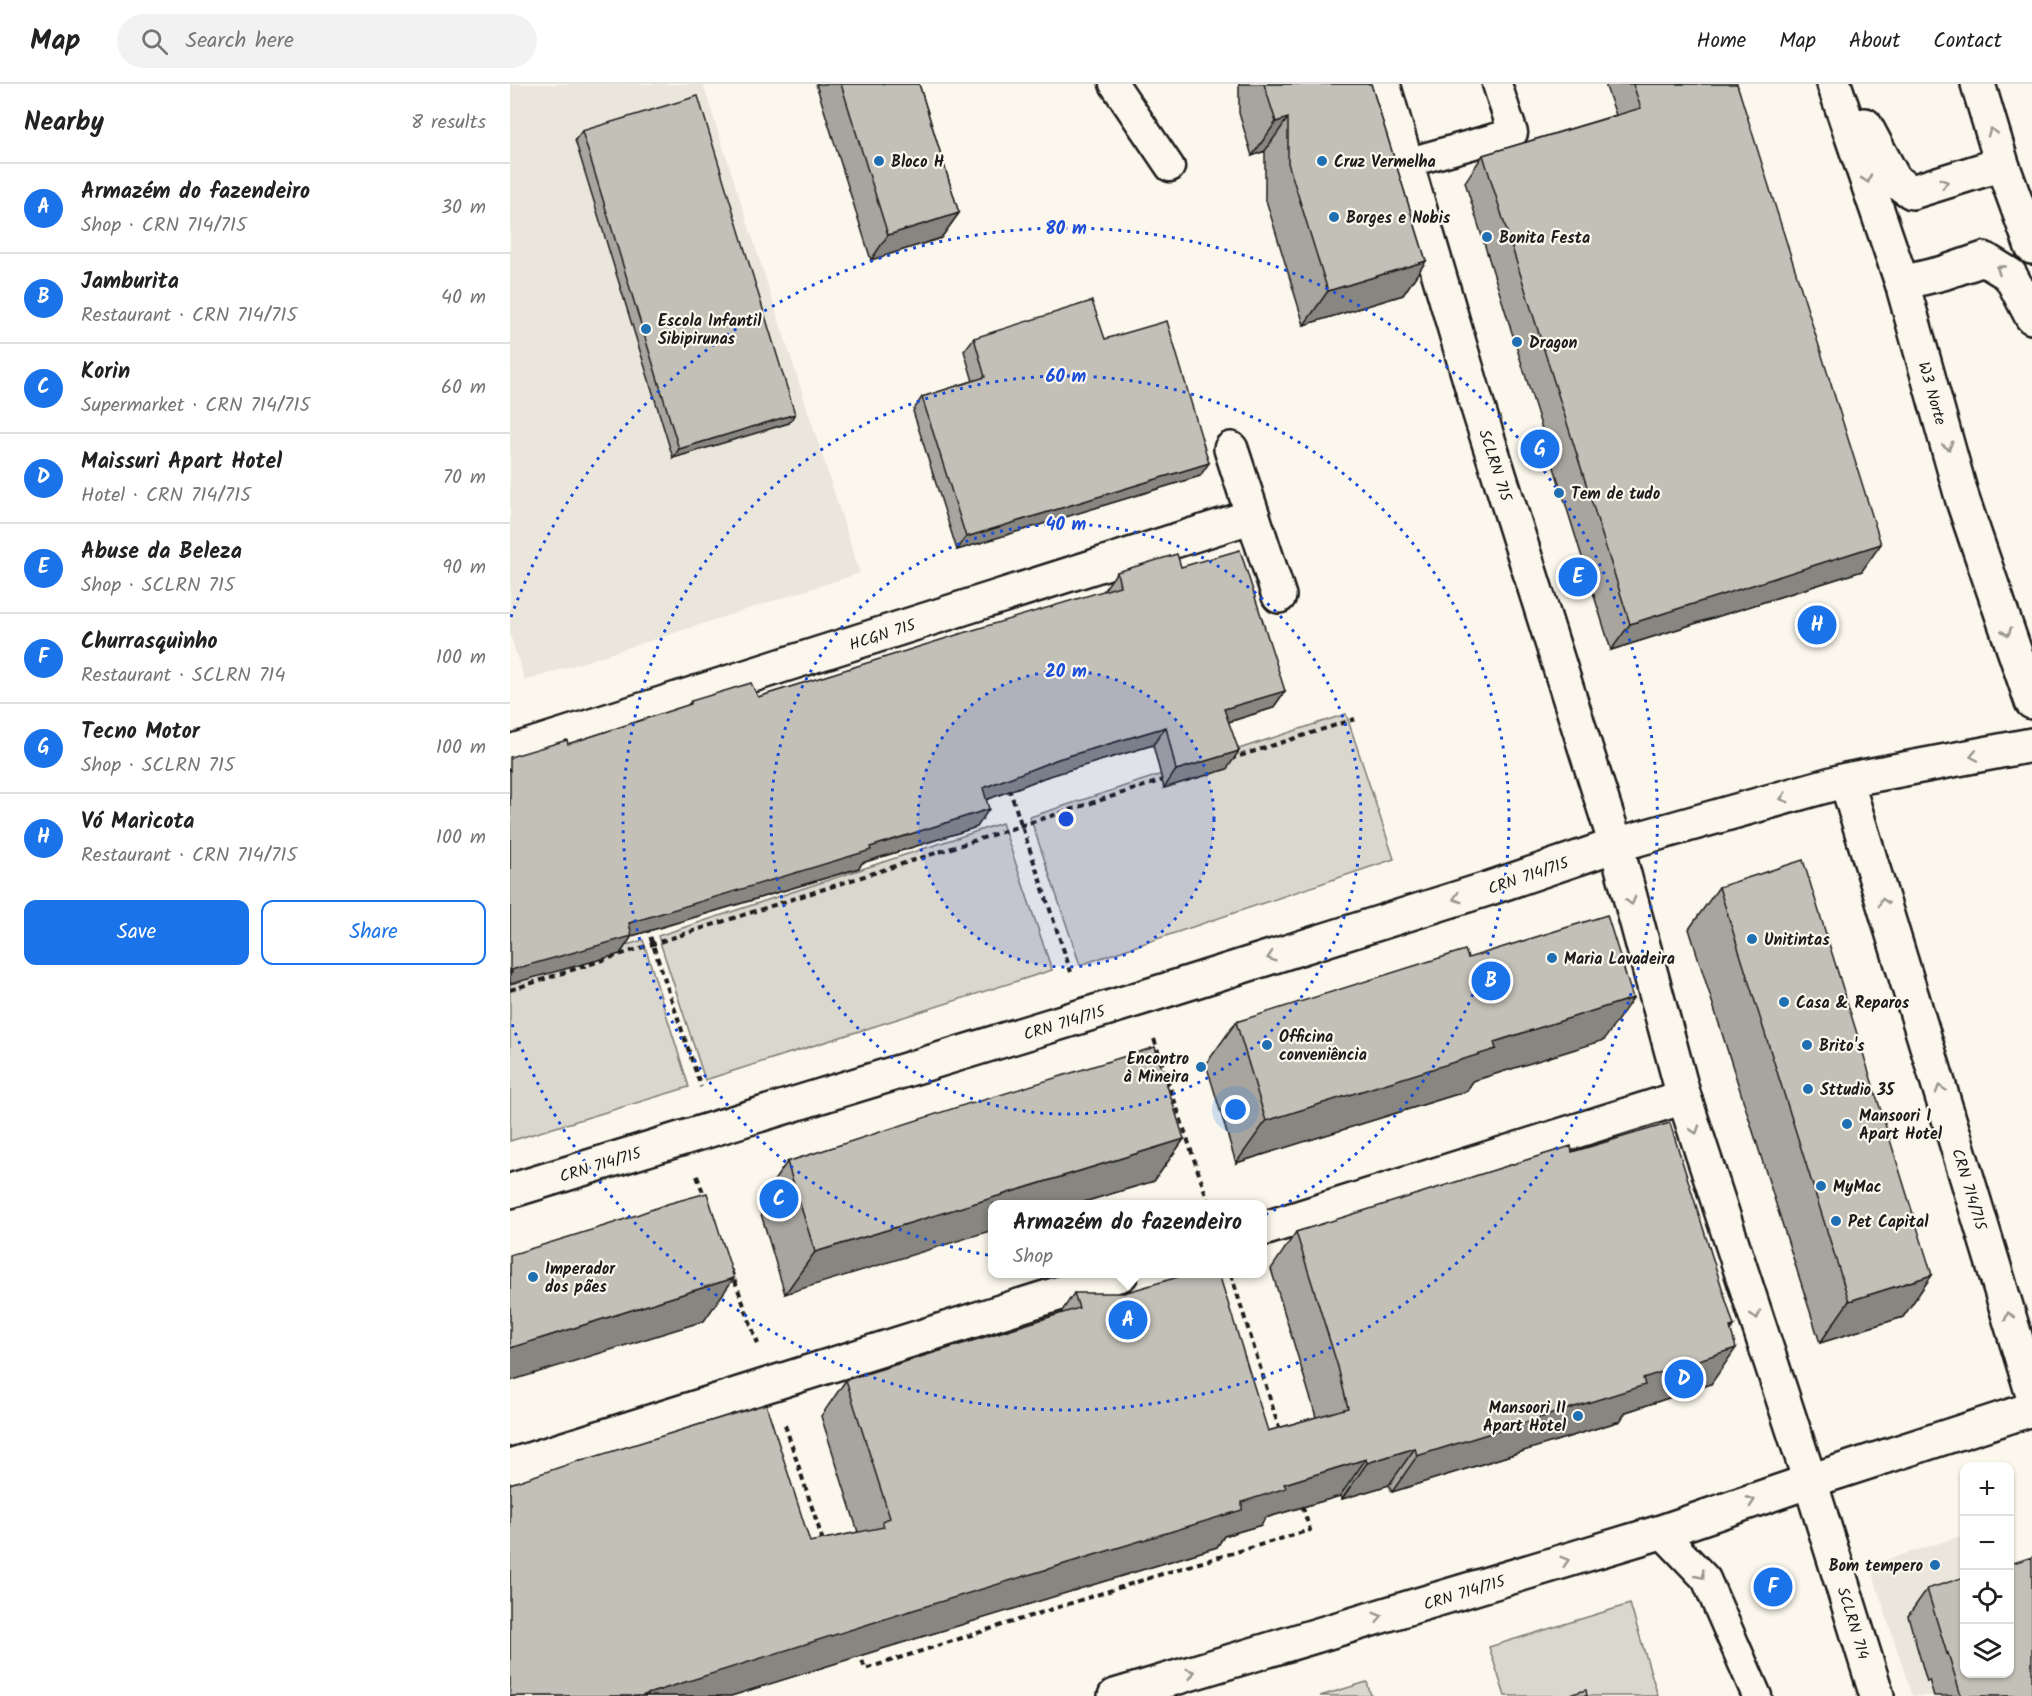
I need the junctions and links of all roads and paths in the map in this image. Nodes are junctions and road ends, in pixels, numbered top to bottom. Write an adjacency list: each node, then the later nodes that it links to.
1 (1114, 84): 9 (lane)
2 (1383, 84): 7 (street, SCLRN 715)
3 (1497, 84): 7 (lane)
4 (1834, 84): 11 (street, W3 Norte, one-way to 11)
5 (1844, 84): 8 (street, one-way to 8)
6 (1978, 84): 8 (street, one-way to 6)
7 (1406, 163): 25 (street, SCLRN 715)
8 (2002, 164): 10 (street)
9 (1170, 167)
10 (2032, 247)
11 (1902, 283): 12 (street, one-way to 11); 16 (street, W3 Norte, one-way to 16)
12 (2032, 317)
13 (1231, 449): 14 (street)
14 (1253, 516): 15 (street); 19 (street, HCGN 715)
15 (1279, 596)
16 (2032, 702)
17 (1355, 719): 20 (path)
18 (2032, 746): 22 (street, CRN 714/715, one-way to 22)
19 (510, 752)
20 (1222, 761)
21 (1166, 779): 24 (path)
22 (1846, 780): 25 (street, CRN 714/715, one-way to 25); 42 (street, CRN 714/715, one-way to 22)
23 (1007, 781): 24 (path)
24 (1022, 825): 27 (path); 28 (path)
25 (1616, 845): 30 (street, CRN 714/715, one-way to 30); 32 (street, one-way to 32)
26 (645, 922): 27 (path)
27 (653, 945): 29 (path); 31 (path)
28 (1071, 972)
29 (510, 990)
30 (1141, 998): 33 (street, CRN 714/715); 35 (path)
31 (700, 1087)
32 (1684, 1096): 37 (street); 46 (street, one-way to 46)
33 (684, 1139): 34 (street, CRN 714/715); 36 (path)
34 (510, 1191)
35 (1208, 1200)
36 (708, 1206)
37 (1267, 1228)
38 (728, 1261): 41 (path)
39 (1108, 1278): 41 (street)
40 (1232, 1278): 44 (path)
41 (772, 1383): 45 (street); 49 (path)
42 (2032, 1392)
43 (2032, 1409): 46 (street, CRN 714/715)
44 (1282, 1441)
45 (510, 1466)
46 (1810, 1481): 48 (street, CRN 714/715, one-way to 46); 53 (street, SCLRN 714)
47 (1300, 1496): 50 (path)
48 (1661, 1532): 51 (street, CRN 714/715, one-way to 48); 52 (lane, one-way to 52)
49 (826, 1548)
50 (858, 1647)
51 (1115, 1696)
52 (1757, 1696)
53 (1877, 1696)

